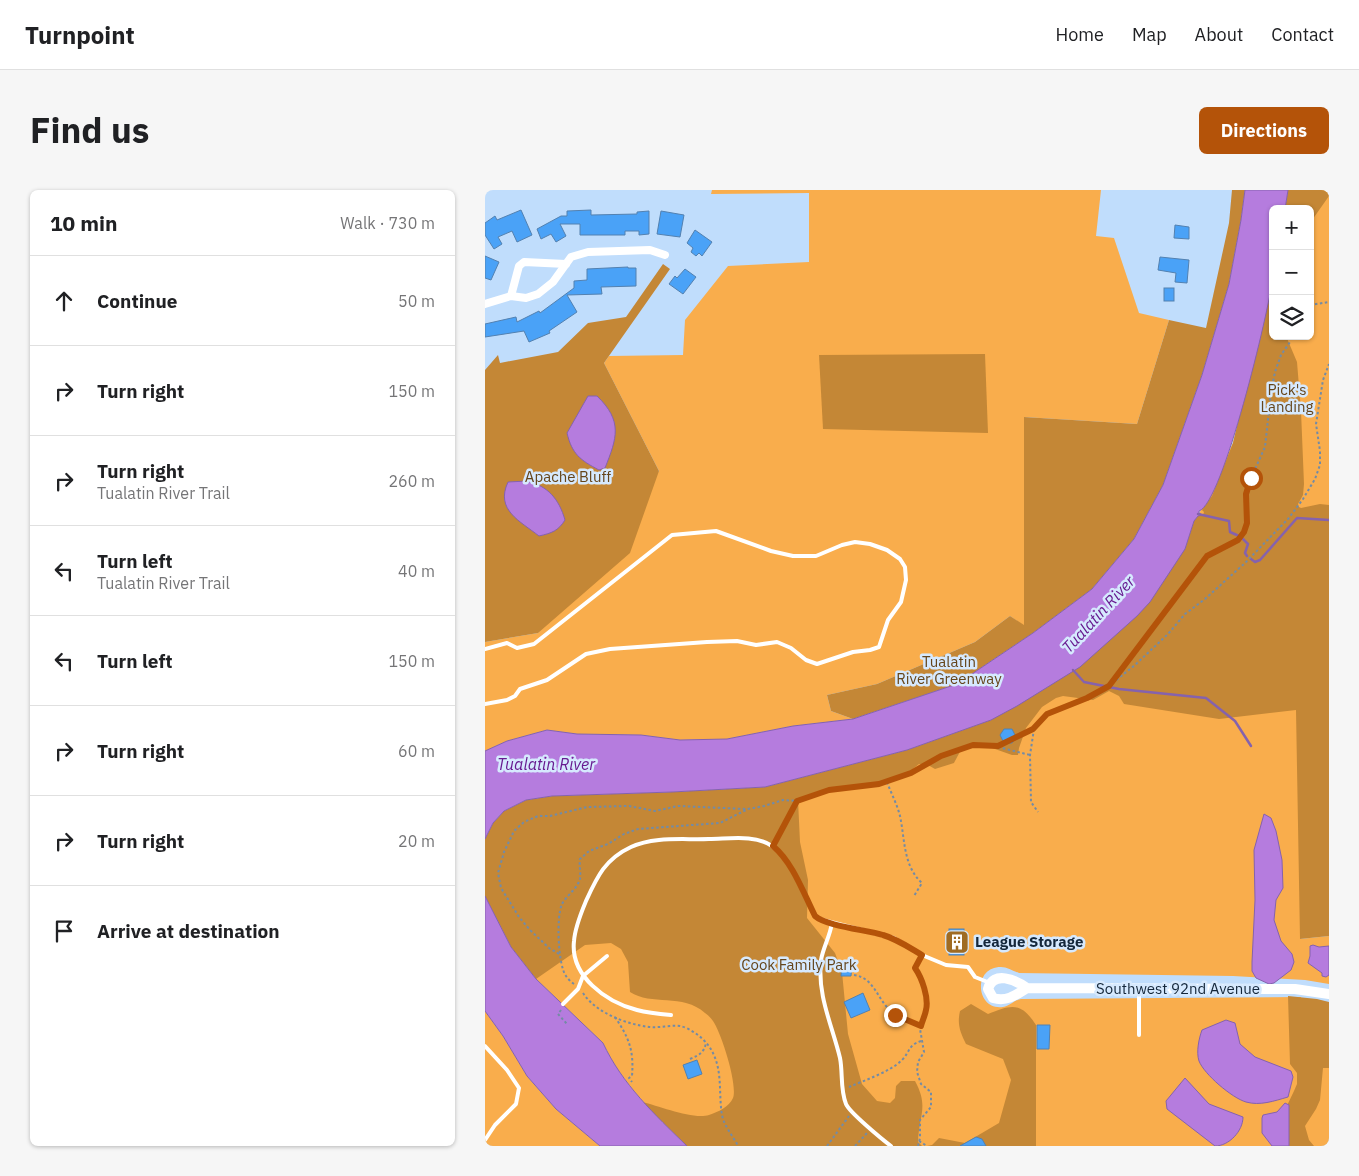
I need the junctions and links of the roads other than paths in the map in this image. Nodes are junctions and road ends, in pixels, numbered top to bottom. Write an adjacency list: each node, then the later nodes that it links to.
1 (665, 256): 2 (street)
2 (566, 264): 3 (street); 3 (street)
3 (511, 296): 4 (street)
4 (485, 304)
5 (485, 649): 6 (lane)
6 (485, 704)
7 (833, 923): 9 (lane); 10 (lane); 19 (lane)
8 (607, 956): 9 (lane)
9 (583, 976): 14 (lane); 15 (lane)
10 (990, 983): 12 (street, Southwest 92nd Avenue); 12 (street, Southwest 92nd Avenue)
11 (1139, 987): 12 (street, Southwest 92nd Avenue); 13 (street, Southwest 92nd Avenue); 16 (lane)
12 (1027, 988)
13 (1329, 994)
14 (563, 1006)
15 (671, 1015)
16 (1139, 1035)
17 (485, 1046): 18 (lane)
18 (485, 1140)
19 (891, 1146)

